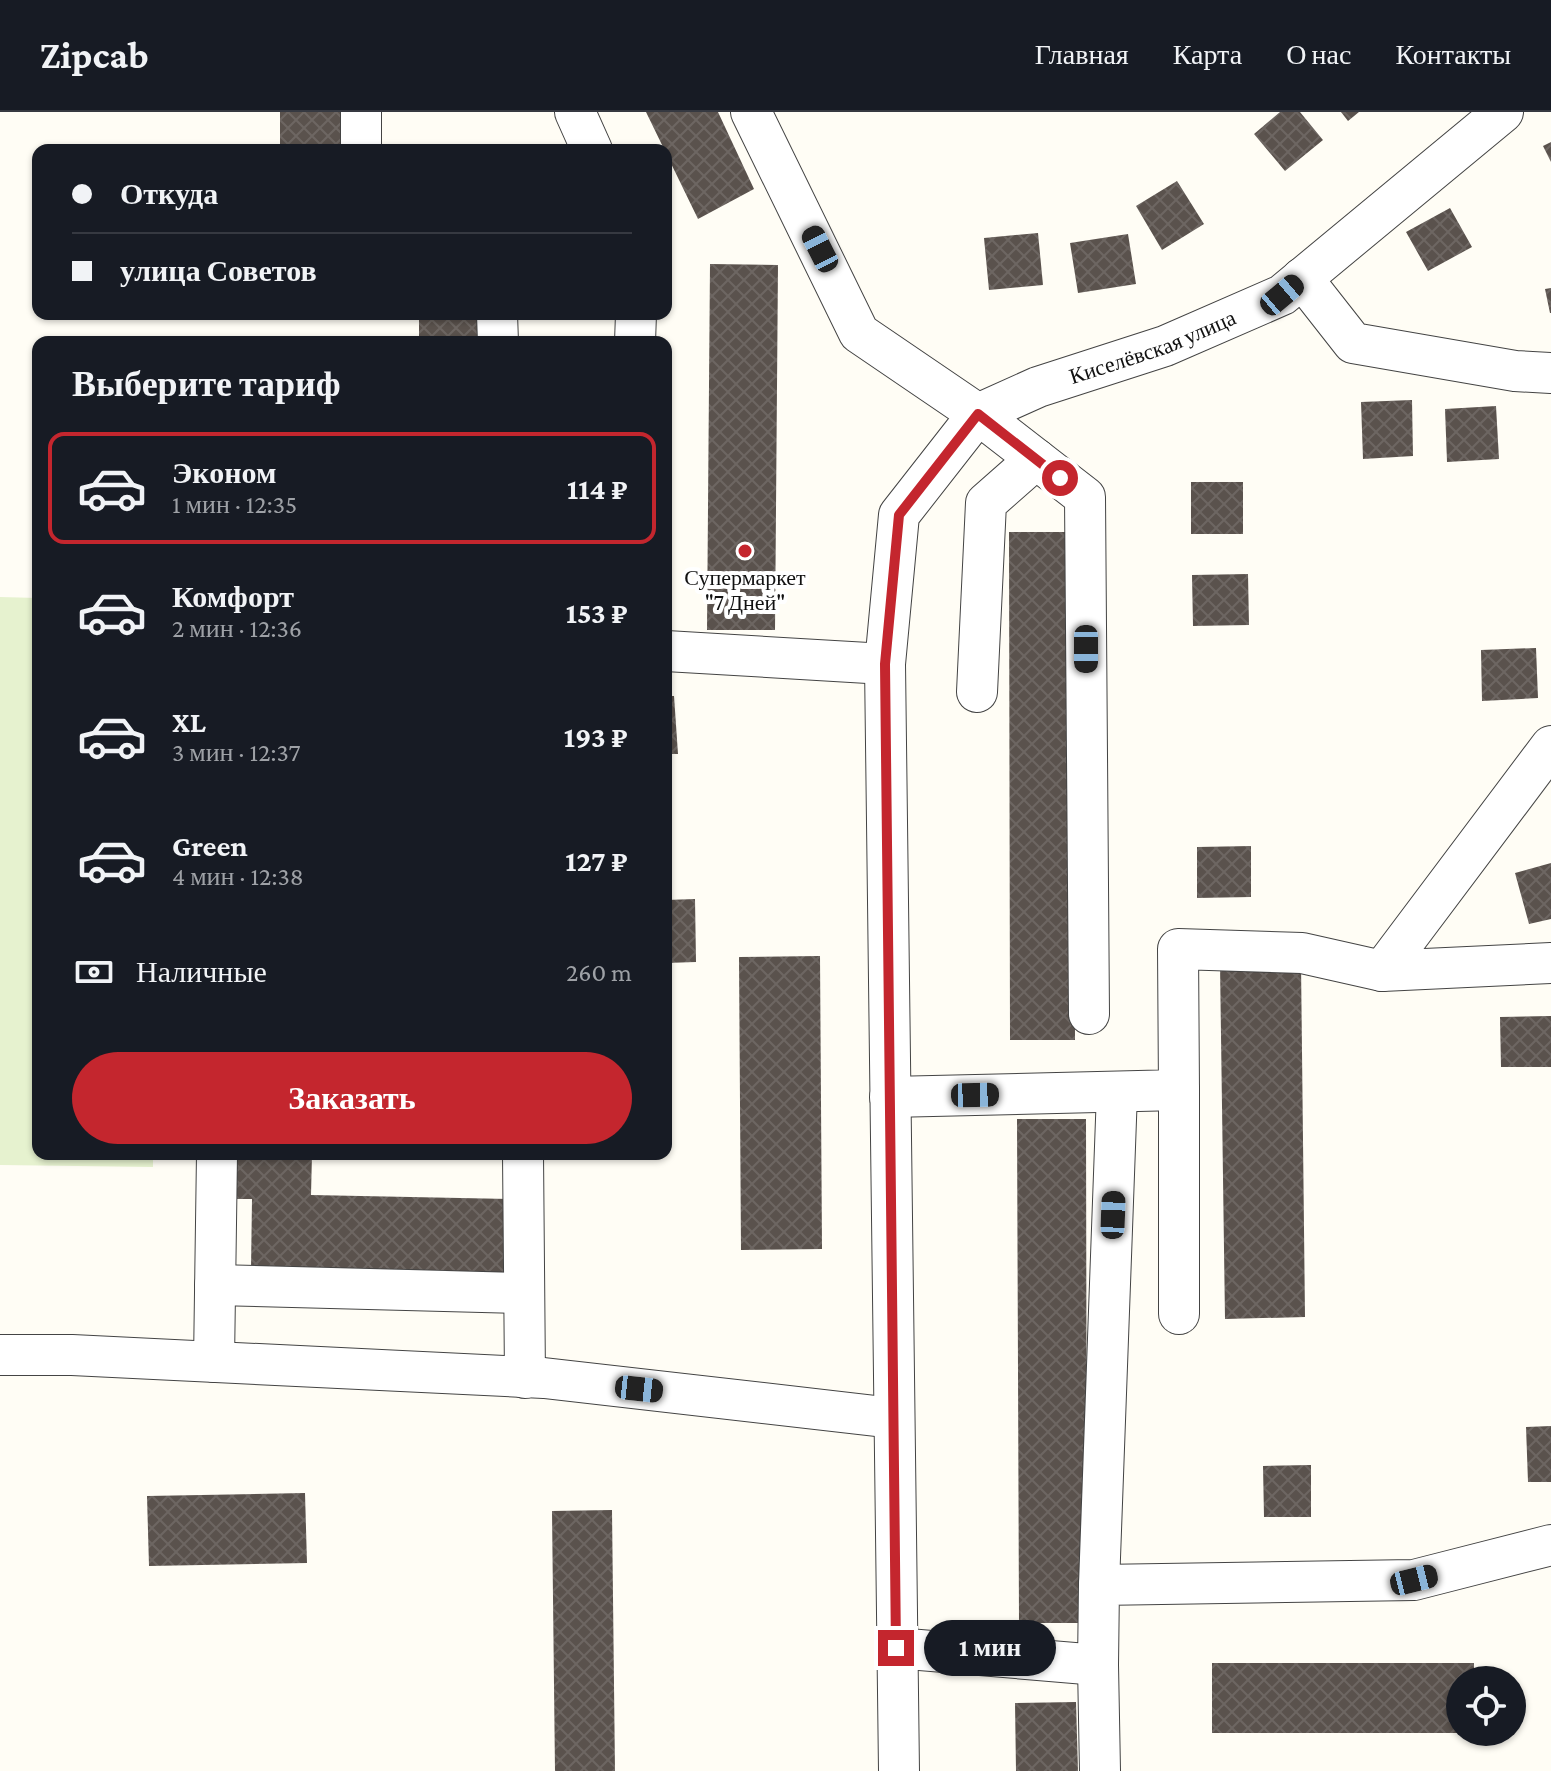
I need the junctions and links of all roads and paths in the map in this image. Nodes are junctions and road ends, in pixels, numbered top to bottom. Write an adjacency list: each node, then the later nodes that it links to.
1 (361, 112): 5 (street)
2 (575, 112): 6 (street)
3 (751, 112): 9 (street)
4 (1503, 112): 7 (street, Киселёвская улица)
5 (361, 144)
6 (589, 144)
7 (1302, 278): 8 (street); 9 (street, Киселёвская улица)
8 (1551, 373)
9 (978, 414): 10 (street); 12 (street)
10 (1036, 459): 13 (street); 17 (street)
11 (672, 651): 12 (street)
12 (885, 664): 20 (street)
13 (977, 692)
14 (1551, 746): 16 (street)
15 (1551, 963): 16 (street)
16 (1382, 971): 18 (street)
17 (1089, 1014)
18 (1179, 1090): 19 (street); 25 (street)
19 (1117, 1092): 20 (street); 31 (street)
20 (890, 1097): 29 (street)
21 (217, 1160): 23 (street)
22 (523, 1160): 24 (street)
23 (215, 1285): 24 (street); 27 (street)
24 (524, 1293): 28 (street)
25 (1179, 1314)
26 (0, 1355): 27 (street)
27 (214, 1362): 28 (street)
28 (525, 1378): 29 (street)
29 (893, 1418): 32 (street)
30 (1551, 1545): 31 (street)
31 (1099, 1585): 33 (street)
32 (896, 1648): 33 (street); 34 (street)
33 (1098, 1665): 35 (street)
34 (899, 1771)
35 (1100, 1771)

